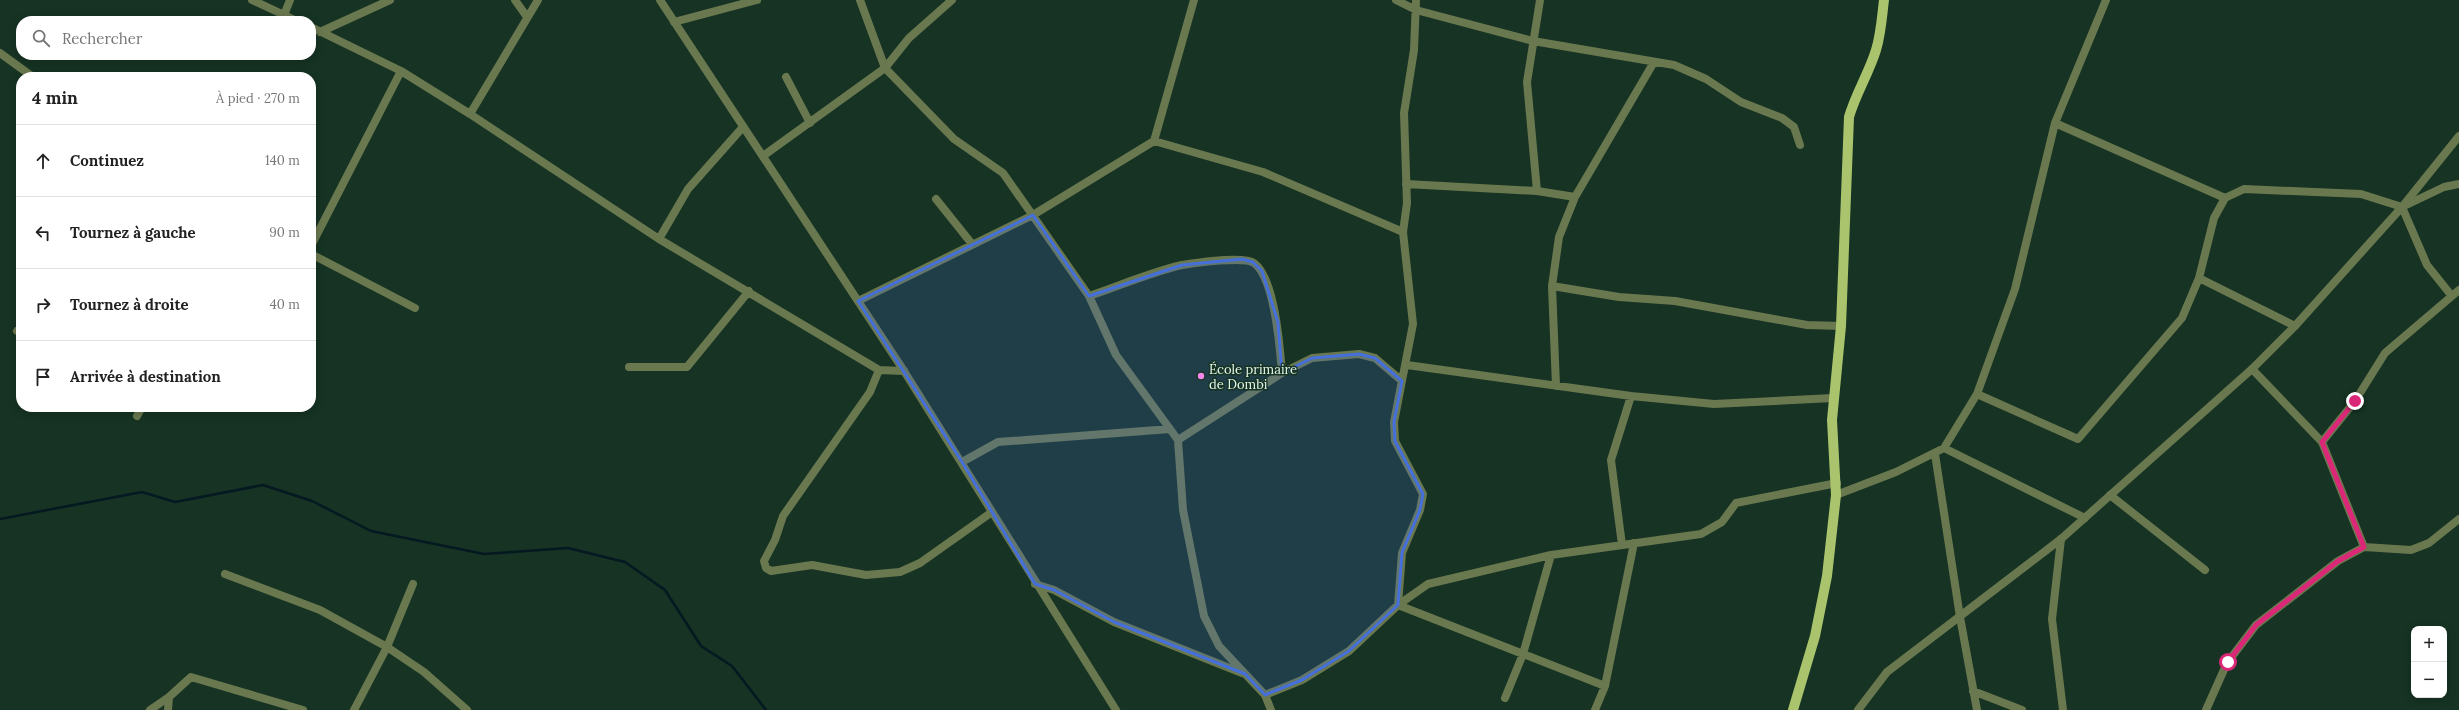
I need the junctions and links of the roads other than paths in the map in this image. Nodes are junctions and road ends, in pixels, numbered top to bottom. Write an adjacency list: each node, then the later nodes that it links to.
1 (252, 0): 17 (street)
2 (290, 0): 17 (street)
3 (390, 0): 21 (street)
4 (515, 0): 18 (street)
5 (538, 0): 18 (street)
6 (660, 0): 19 (street)
7 (757, 0): 19 (street)
8 (860, 0): 25 (street)
9 (952, 0): 25 (street)
10 (1194, 0): 34 (street)
11 (1396, 0): 16 (street)
12 (1416, 0): 16 (street)
13 (1540, 0): 22 (street)
14 (1884, 0): 58 (main road)
15 (2106, 0): 31 (street)
16 (1416, 10): 22 (street); 37 (street)
17 (284, 15)
18 (527, 17): 29 (street)
19 (674, 22): 32 (street)
20 (316, 30): 21 (street)
21 (320, 32): 26 (street)
22 (1532, 41): 24 (street); 39 (street)
23 (0, 53): 27 (street)
24 (1654, 62): 35 (street); 40 (street)
25 (885, 68): 30 (street); 44 (street)
26 (401, 71): 29 (street); 46 (street)
27 (26, 72)
28 (786, 77): 30 (street)
29 (470, 114): 47 (street)
30 (810, 123): 36 (street)
31 (2056, 123): 41 (street); 68 (street)
32 (744, 127): 36 (street); 47 (street)
33 (2459, 136): 43 (street)
34 (1154, 141): 44 (street); 45 (street)
35 (1800, 145)
36 (763, 156): 56 (street)
37 (1406, 184): 39 (street); 45 (street)
38 (2459, 184): 43 (street)
39 (1537, 191): 40 (street)
40 (1575, 198): 51 (street)
41 (2225, 198): 43 (street); 50 (street)
42 (936, 199): 48 (street)
43 (2402, 206): 54 (street); 59 (street)
44 (1033, 215): 48 (street); 55 (street)
45 (1403, 232): 60 (street)
46 (316, 236)
47 (659, 239): 53 (street)
48 (972, 244): 56 (street)
49 (316, 257): 57 (street)
50 (2199, 278): 59 (street); 68 (street)
51 (1552, 286): 58 (street); 67 (street)
52 (2459, 290): 54 (street)
53 (749, 291): 61 (street); 63 (street)
54 (2450, 295): 75 (street)
55 (1089, 296): 65 (street); 73 (street)
56 (858, 301): 64 (street)
57 (415, 308)
58 (1841, 326): 70 (main road)
59 (2295, 326): 62 (street)
60 (1406, 365): 66 (street); 67 (street)
61 (629, 367)
62 (2252, 369): 75 (street); 81 (street)
63 (879, 370): 64 (street); 82 (street)
64 (904, 371): 78 (street)
65 (1282, 373): 66 (street); 74 (street)
66 (1402, 381): 94 (street)
67 (1556, 386): 69 (street)
68 (1977, 394): 76 (street)
69 (1631, 396): 70 (street); 87 (street)
70 (1833, 398): 79 (main road)
71 (140, 412): 72 (street)
72 (138, 416)
73 (1170, 429): 74 (street); 78 (street)
74 (1178, 440): 98 (street)
75 (2322, 442): 88 (street)
76 (1944, 448): 77 (street); 83 (street)
77 (1935, 454): 80 (street); 95 (street)
78 (962, 462): 82 (street)
79 (1837, 483): 80 (main road); 86 (street)
80 (1836, 495): 112 (main road)
81 (2110, 495): 83 (street); 90 (street)
82 (992, 512): 93 (street)
83 (2085, 518): 85 (street)
84 (2459, 519): 88 (street)
85 (2061, 539): 95 (street); 116 (street)
86 (1634, 543): 87 (street); 99 (street)
87 (1622, 545): 89 (street)
88 (2364, 547): 117 (street)
89 (1551, 555): 94 (street); 97 (street)
90 (2205, 570)
91 (225, 574): 96 (street)
92 (413, 584): 96 (street)
93 (1035, 584): 98 (street); 109 (street)
94 (1398, 605): 97 (street); 101 (street)
95 (1960, 617): 100 (street); 113 (street)
96 (388, 647): 107 (street); 108 (street)
97 (1523, 654): 99 (street); 103 (street)
98 (1245, 674): 101 (street)
99 (1605, 686): 111 (street)
100 (1973, 691): 114 (street); 115 (street)
101 (1265, 695): 110 (street)
102 (169, 697): 104 (street); 105 (street); 106 (street)
103 (1505, 698)
104 (150, 710)
105 (168, 710)
106 (304, 710)
107 (354, 710)
108 (467, 710)
109 (1116, 710)
110 (1272, 710)
111 (1595, 710)
112 (1793, 710)
113 (1858, 710)
114 (1977, 710)
115 (2022, 710)
116 (2063, 710)
117 (2206, 710)

